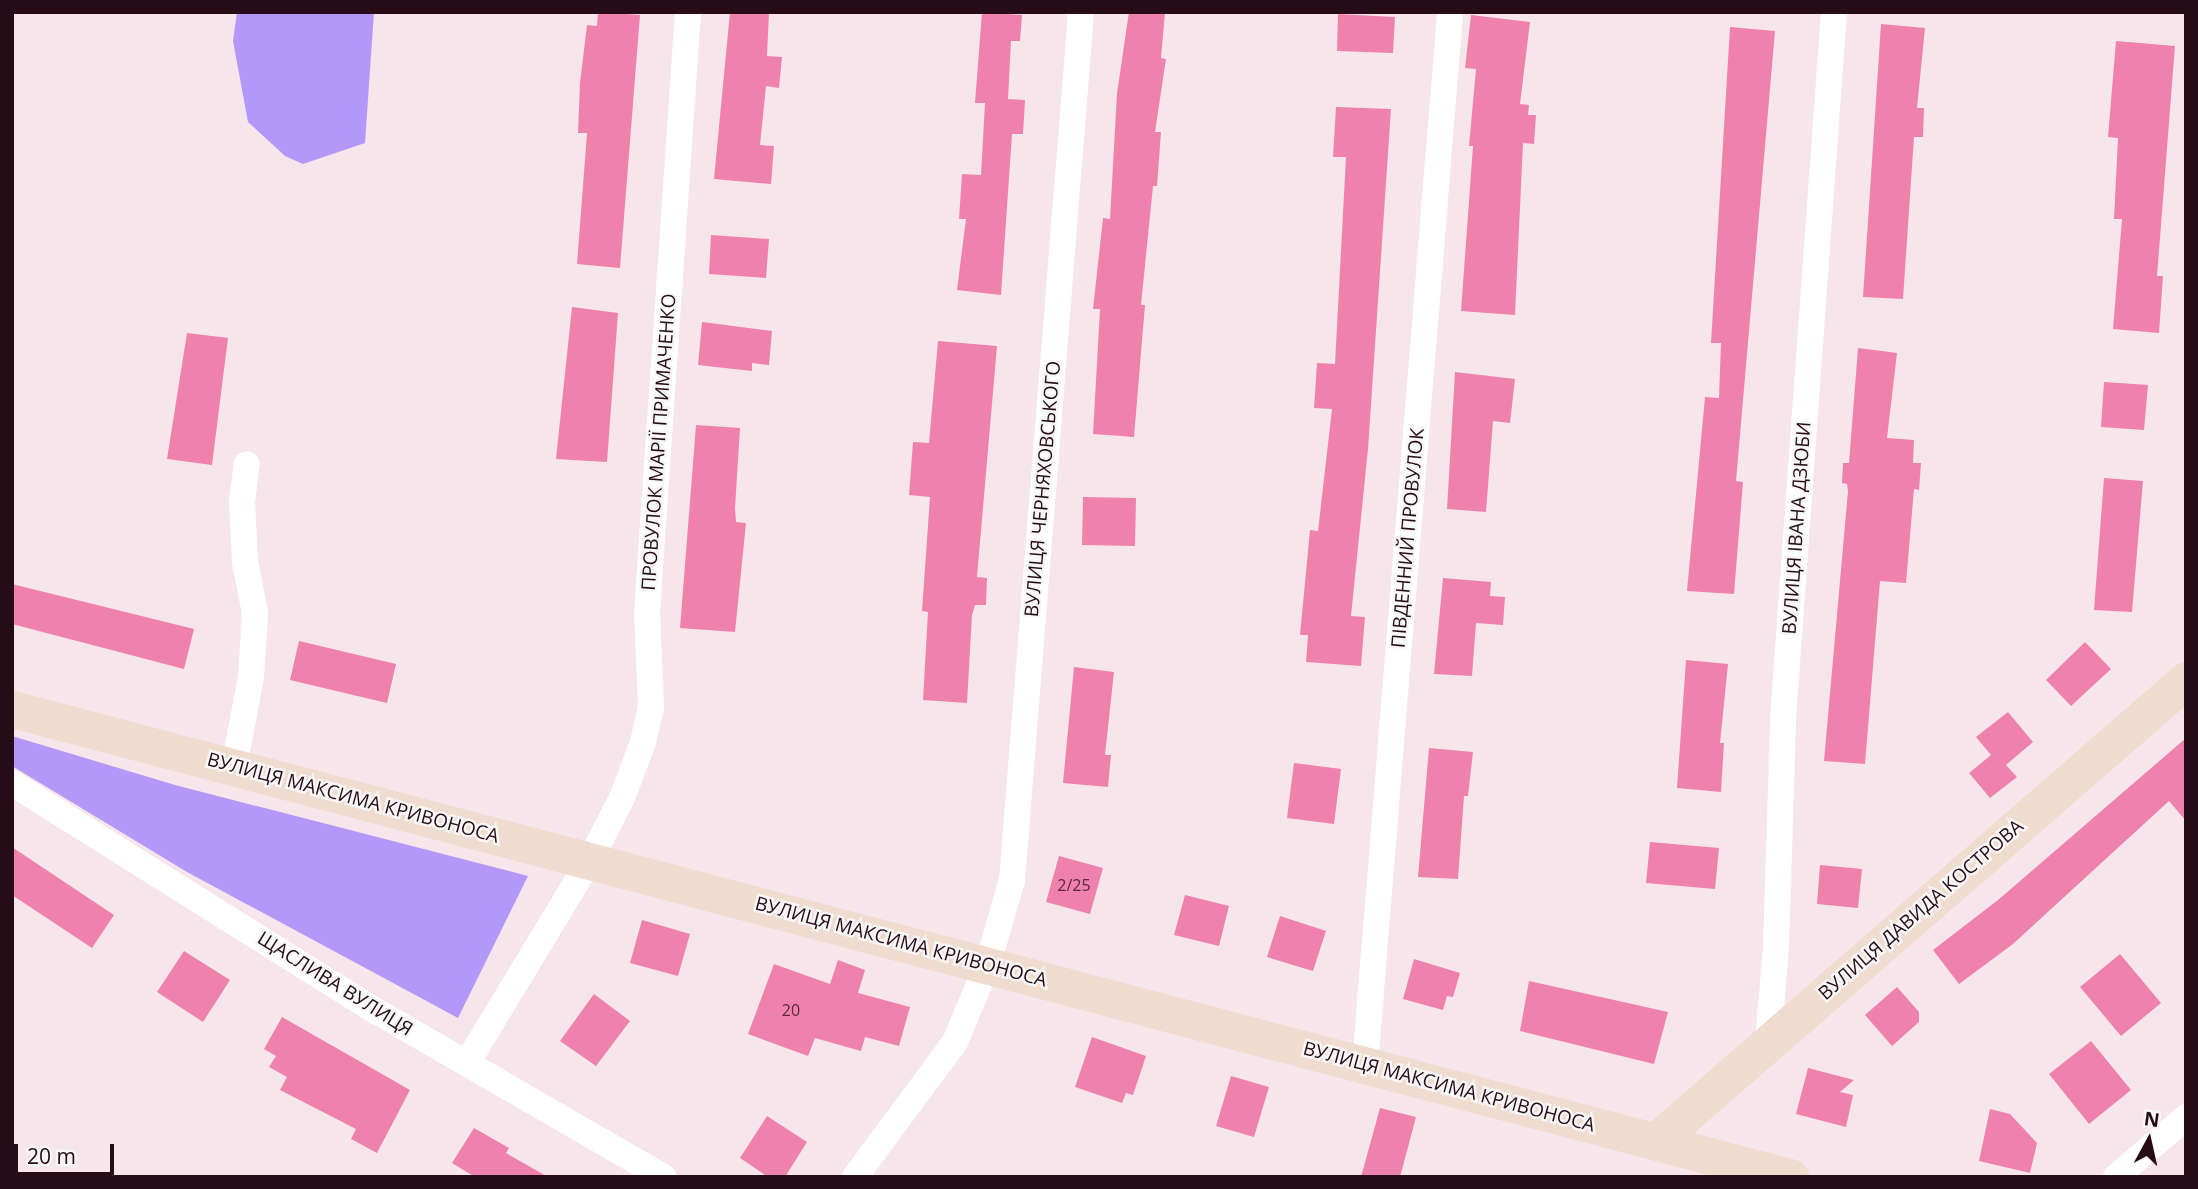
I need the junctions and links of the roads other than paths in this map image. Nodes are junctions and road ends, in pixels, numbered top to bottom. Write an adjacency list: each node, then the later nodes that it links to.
1 (688, 12): 10 (street, ПРОВУЛОК МАРІЇ ПРИМАЧЕНКО)
2 (1081, 12): 11 (street, ВУЛИЦЯ ЧЕРНЯХОВСЬКОГО)
3 (1450, 12): 14 (street, ПІВДЕННИЙ ПРОВУЛОК)
4 (1835, 12): 12 (street, ВУЛИЦЯ ІВАНА ДЗЮБИ)
5 (247, 464): 8 (street)
6 (2186, 680): 12 (street, ВУЛИЦЯ ДАВИДА КОСТРОВА)
7 (12, 709): 8 (street, ВУЛИЦЯ МАКСИМА КРИВОНОСА)
8 (234, 766): 10 (street, ВУЛИЦЯ МАКСИМА КРИВОНОСА)
9 (12, 783): 13 (street, ЩАСЛИВА ВУЛИЦЯ)
10 (590, 860): 11 (street, ВУЛИЦЯ МАКСИМА КРИВОНОСА); 13 (street, ПРОВУЛОК МАРІЇ ПРИМАЧЕНКО)
11 (988, 963): 14 (street, ВУЛИЦЯ МАКСИМА КРИВОНОСА); 19 (street, ВУЛИЦЯ ЧЕРНЯХОВСЬКОГО)
12 (1768, 1043): 16 (street, ВУЛИЦЯ ДАВИДА КОСТРОВА)
13 (467, 1063): 18 (street, ЩАСЛИВА ВУЛИЦЯ)
14 (1365, 1065): 16 (street, ВУЛИЦЯ МАКСИМА КРИВОНОСА)
15 (2186, 1117): 20 (street)
16 (1656, 1141): 17 (street, ВУЛИЦЯ МАКСИМА КРИВОНОСА)
17 (1782, 1176)
18 (663, 1177)
19 (855, 1177)
20 (2116, 1177)

